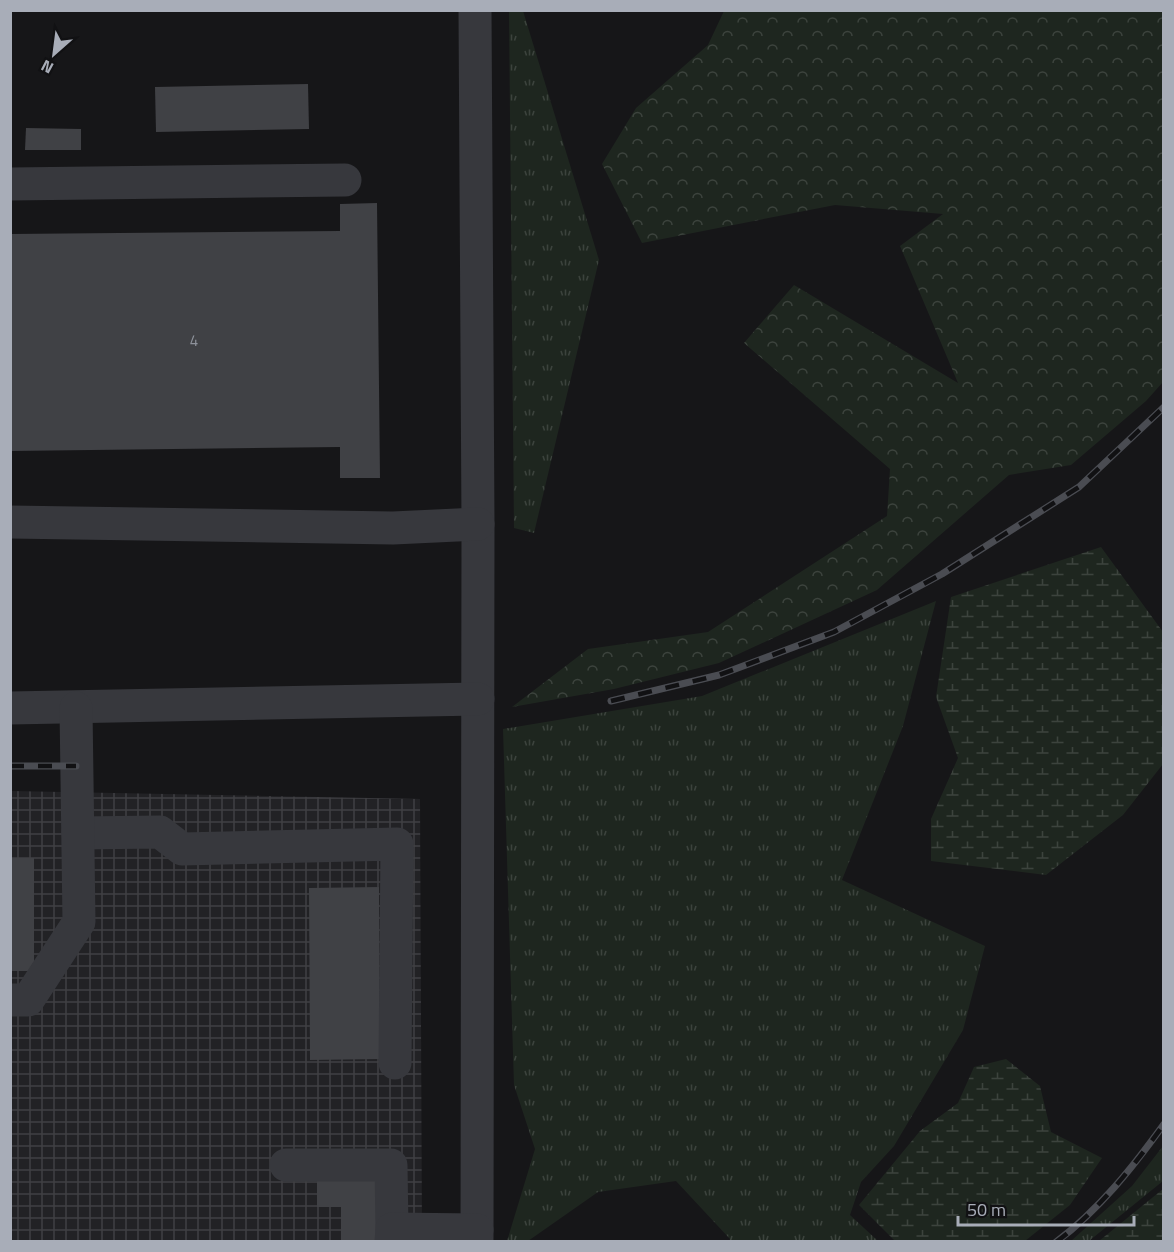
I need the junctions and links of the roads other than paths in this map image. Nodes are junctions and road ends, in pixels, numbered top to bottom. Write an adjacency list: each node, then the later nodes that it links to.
1 (475, 10): 5 (street)
2 (345, 180): 3 (street)
3 (10, 184)
4 (10, 522): 5 (street)
5 (478, 524): 6 (street)
6 (478, 699): 8 (street); 14 (street)
7 (10, 708): 8 (street)
8 (76, 708): 9 (street)
9 (78, 833): 10 (street); 11 (street)
10 (10, 1000)
11 (395, 1063)
12 (286, 1166): 13 (street)
13 (391, 1235): 14 (street)
14 (477, 1236)

